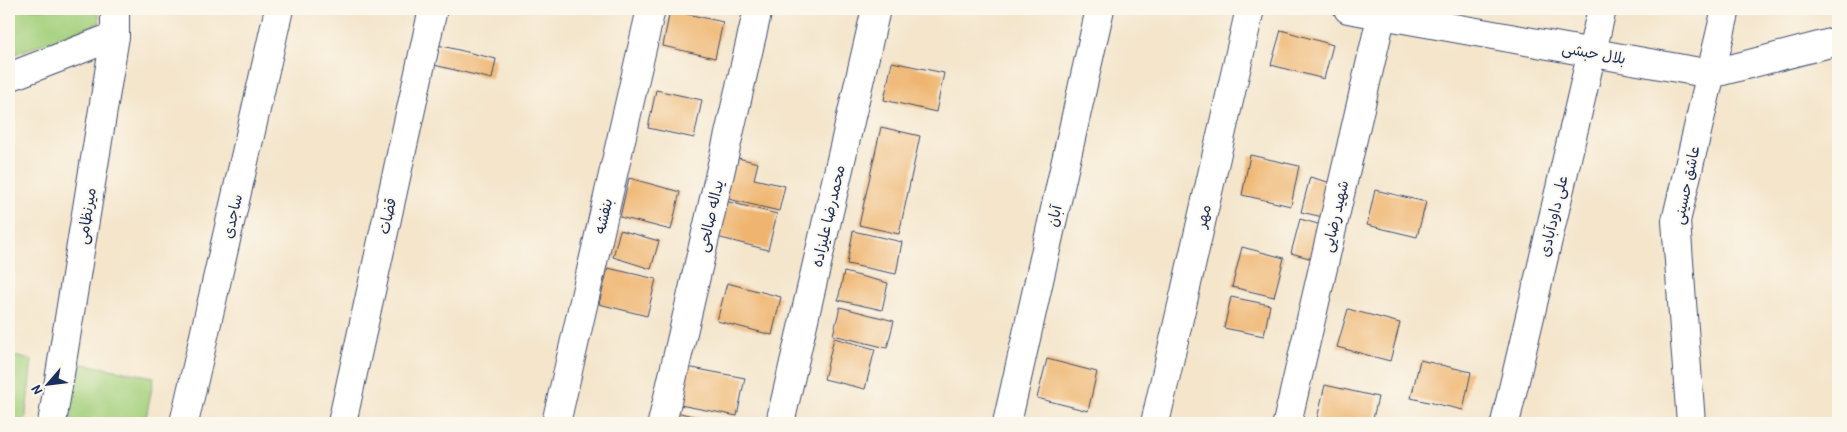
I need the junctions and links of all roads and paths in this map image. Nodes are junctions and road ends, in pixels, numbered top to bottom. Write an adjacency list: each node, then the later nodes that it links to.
1 (115, 9): 13 (street, میرنظامی)
2 (279, 9): 19 (street, ساجدی)
3 (432, 9): 20 (street, قضات)
4 (650, 9): 21 (street, بنفشه)
5 (758, 9): 22 (street, یداله صالحی)
6 (876, 9): 23 (street, محمدرضا علیزاده)
7 (1100, 9): 24 (street, آبان)
8 (1250, 9): 25 (street, مهر)
9 (1348, 9): 12 (street, بلال حبشی)
10 (1602, 9): 15 (street, علی داودآبادی)
11 (1726, 9): 16 (street, عاشق حسینی)
12 (1382, 12): 15 (street, بلال حبشی); 26 (street, شهید رضایی)
13 (115, 36): 17 (street); 18 (street, میرنظامی)
14 (1838, 41): 16 (street, بلال حبشی)
15 (1591, 53): 16 (street, بلال حبشی); 27 (street, علی داودآبادی)
16 (1711, 74): 28 (street, عاشق حسینی)
17 (9, 77)
18 (52, 423)
19 (184, 423)
20 (342, 423)
21 (556, 423)
22 (662, 423)
23 (780, 423)
24 (1007, 423)
25 (1155, 423)
26 (1287, 423)
27 (1505, 423)
28 (1691, 423)

